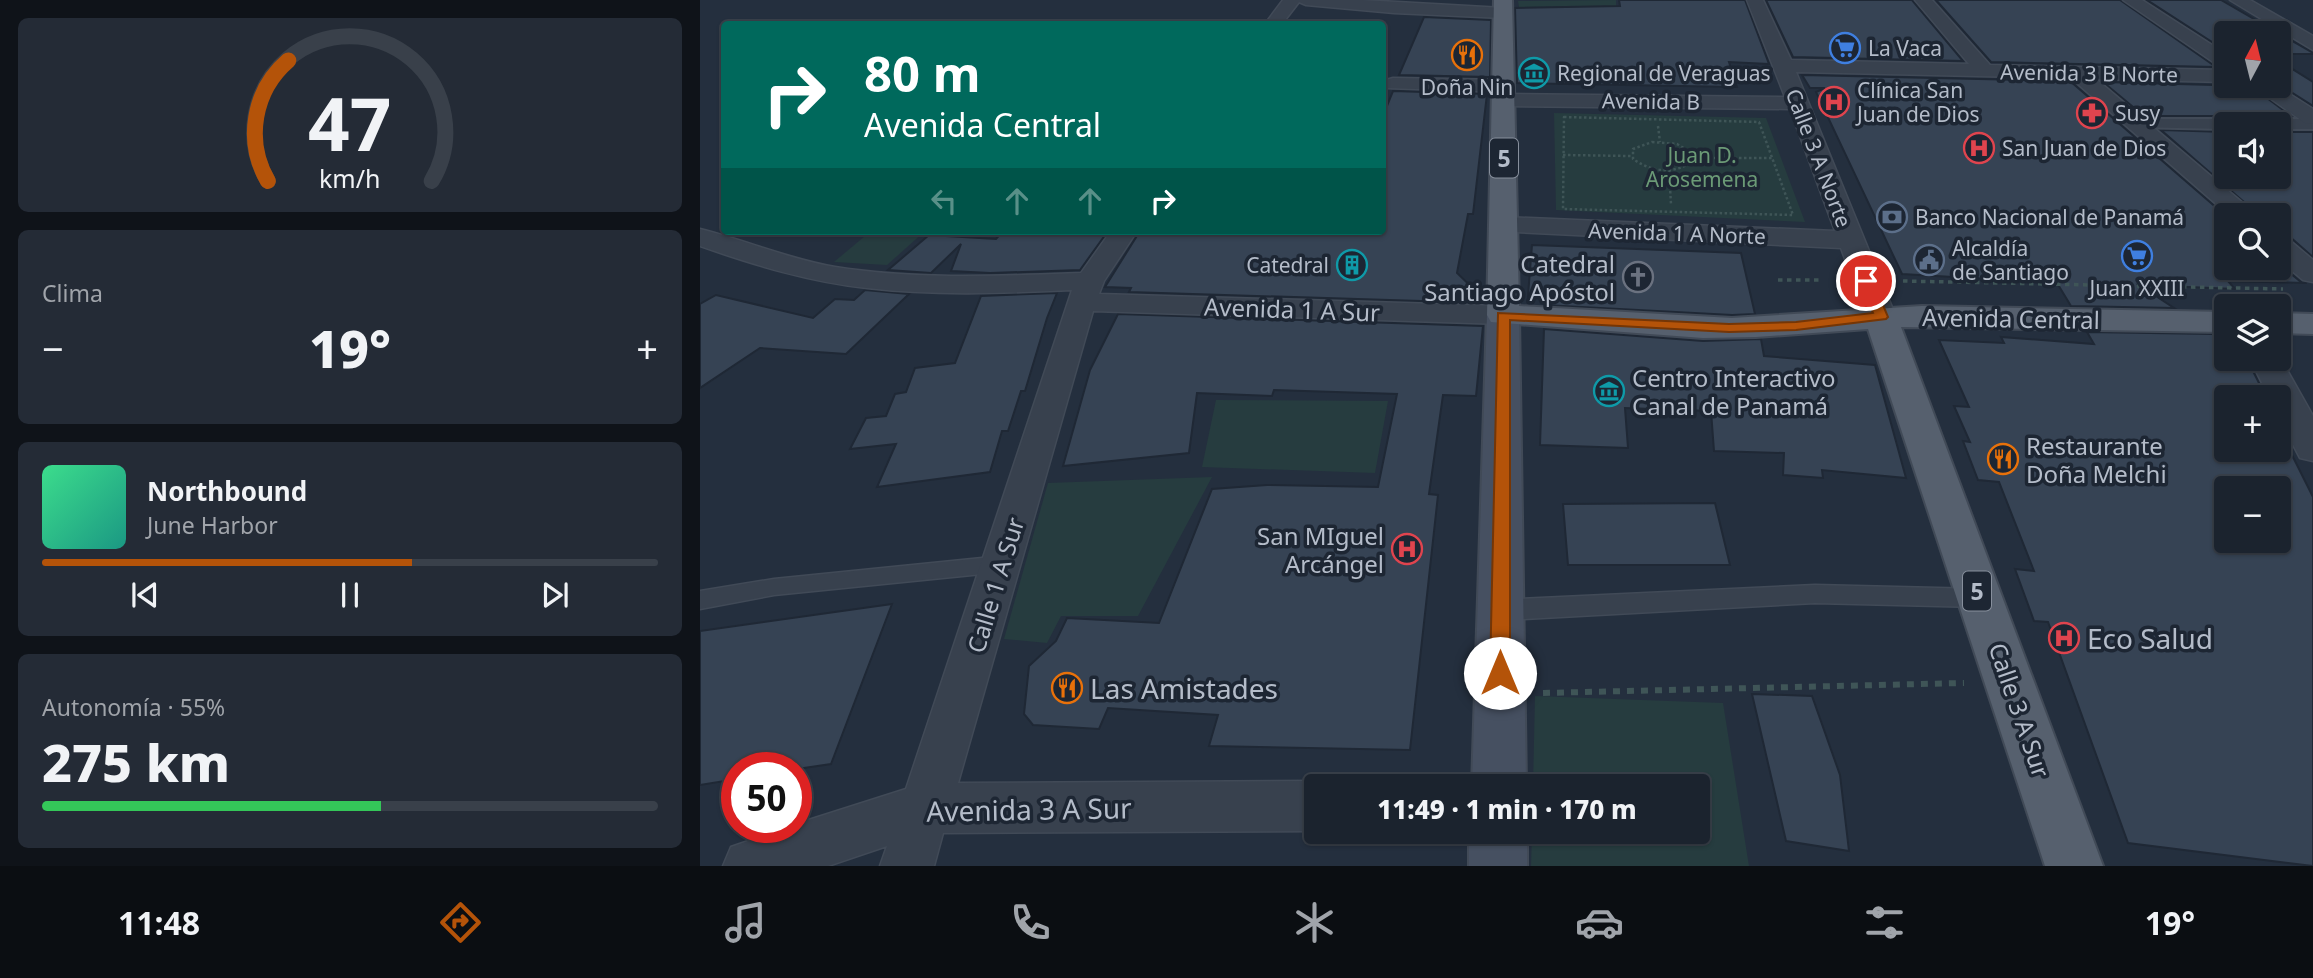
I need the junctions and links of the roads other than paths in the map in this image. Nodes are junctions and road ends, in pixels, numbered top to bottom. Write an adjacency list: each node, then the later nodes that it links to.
1 (1292, 0): 8 (street)
2 (1306, 0): 7 (street)
3 (1755, 0): 11 (street, Calle 3 A Norte)
4 (1923, 0): 12 (street)
5 (2132, 0): 10 (street)
6 (2238, 0): 9 (street)
7 (1503, 6): 16 (main road, 5)
8 (1275, 21)
9 (2313, 44)
10 (2214, 54)
11 (1784, 66): 12 (street, Avenida 3 B Norte); 18 (street, Calle 3 A Norte)
12 (1985, 71): 13 (street, Avenida 3 B Norte)
13 (2077, 73): 14 (street, Avenida 3 B Norte); 20 (street)
14 (2214, 76)
15 (1393, 84): 16 (street, Avenida B)
16 (1504, 93): 18 (street, Avenida B); 25 (main road, 5)
17 (2282, 98): 19 (street)
18 (1798, 103): 28 (street, Calle 3 A Norte)
19 (2313, 118)
20 (2137, 124): 21 (street); 24 (street)
21 (2214, 124)
22 (2291, 124): 23 (street)
23 (2313, 124)
24 (2230, 203)
25 (1504, 225): 28 (street, Avenida 1 A Norte); 33 (main road, 5)
26 (1122, 235): 31 (street, Calle 1 A Sur)
27 (700, 237): 31 (street, Avenida 1 A Sur)
28 (1850, 240): 32 (street, Calle 3 A Norte)
29 (2291, 256): 30 (street)
30 (2313, 274)
31 (1086, 292): 33 (street, Avenida 1 A Sur); 39 (street, Calle 1 A Sur)
32 (1895, 312): 33 (main road, Avenida Central); 34 (main road, Avenida Central); 40 (main road, Calle 3 A Sur / 5)
33 (1503, 316): 42 (main road)
34 (2214, 322)
35 (2291, 323): 36 (main road)
36 (2313, 324)
37 (2272, 371): 38 (street)
38 (2313, 449)
39 (1002, 564): 41 (lane); 45 (street, Calle 1 A Sur)
40 (1980, 598): 42 (lane); 50 (main road, Calle 3 A Sur / 5)
41 (700, 600)
42 (1500, 609): 43 (main road)
43 (1499, 774)
44 (1304, 806): 45 (street, Avenida 3 A Sur)
45 (924, 808): 47 (street, Avenida 3 A Sur); 48 (street, Calle 1 A Sur)
46 (1498, 844): 49 (main road)
47 (750, 866)
48 (907, 866)
49 (1498, 866)
50 (2074, 866)

